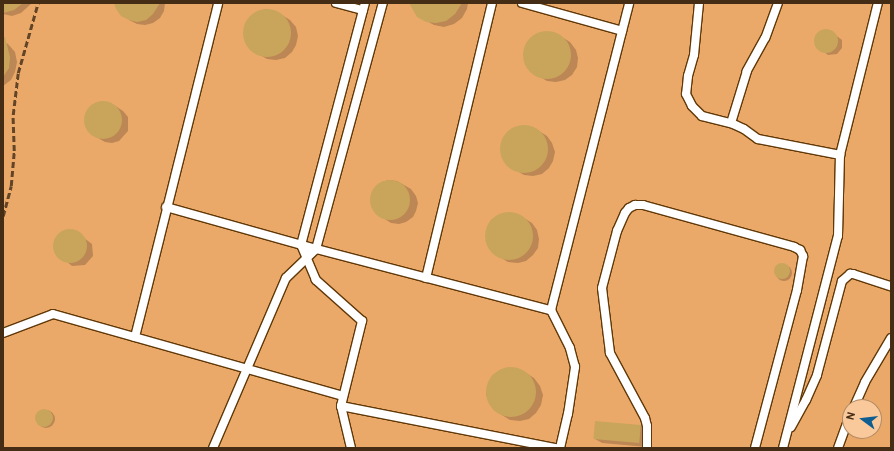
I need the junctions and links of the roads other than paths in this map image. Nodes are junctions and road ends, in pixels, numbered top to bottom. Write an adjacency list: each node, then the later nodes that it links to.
1 (218, 3): 14 (lane)
2 (336, 3): 10 (lane)
3 (383, 3): 16 (lane)
4 (492, 3): 18 (lane)
5 (522, 3): 11 (lane)
6 (629, 3): 11 (lane)
7 (699, 3): 12 (lane)
8 (878, 3): 13 (lane)
9 (775, 4): 12 (lane)
10 (364, 7): 15 (lane)
11 (622, 31): 20 (lane)
12 (731, 123): 13 (lane)
13 (840, 155): 28 (lane)
14 (166, 207): 15 (lane); 22 (lane)
15 (301, 245): 16 (lane); 17 (lane)
16 (316, 249): 17 (lane); 18 (lane)
17 (307, 258): 24 (lane); 25 (lane)
18 (426, 278): 20 (lane)
19 (891, 286): 28 (lane)
20 (551, 310): 33 (lane)
21 (3, 333): 22 (lane)
22 (135, 337): 24 (lane)
23 (891, 338): 26 (lane)
24 (247, 369): 25 (lane); 30 (lane)
25 (343, 396): 27 (lane)
26 (858, 399)
27 (341, 406): 31 (lane); 32 (lane)
28 (786, 436): 36 (lane)
29 (842, 437): 37 (lane)
30 (213, 448)
31 (351, 448)
32 (556, 448)
33 (560, 448)
34 (647, 448): 35 (lane)
35 (755, 448)
36 (782, 448)
37 (838, 448)

